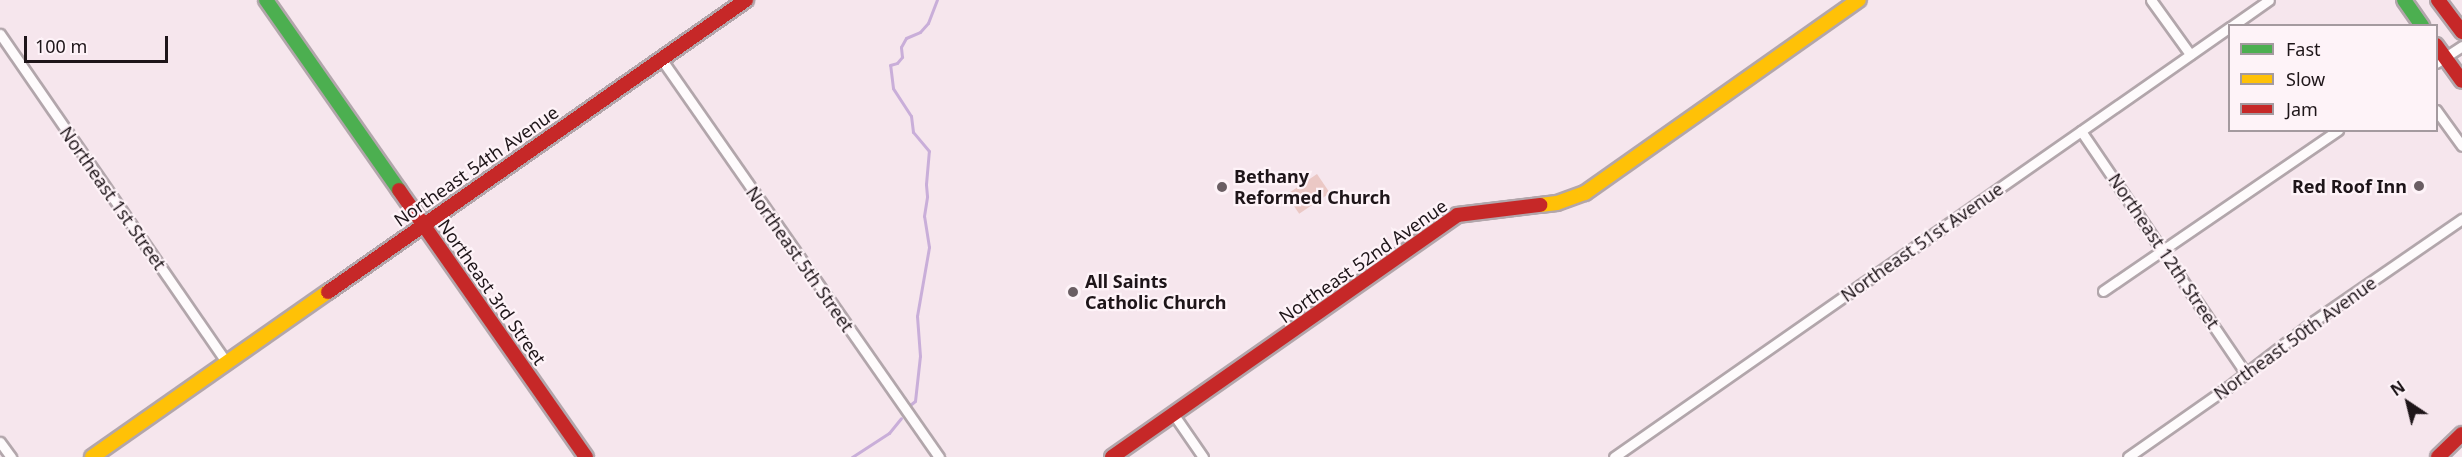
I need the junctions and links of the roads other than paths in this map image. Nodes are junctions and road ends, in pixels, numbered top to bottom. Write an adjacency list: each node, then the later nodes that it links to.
1 (266, 0): 23 (main road, Northeast 3rd Street)
2 (746, 0): 15 (main road, Northeast 54th Avenue)
3 (1860, 0): 28 (main road, Northeast 52nd Avenue)
4 (2151, 0): 14 (street)
5 (2269, 0): 8 (street, Northeast 51st Avenue)
6 (2404, 0): 9 (main road)
7 (2438, 0): 11 (main road)
8 (2234, 24)
9 (2421, 24)
10 (2228, 28): 14 (street, Northeast 51st Avenue)
11 (2462, 32)
12 (0, 34): 26 (street, Northeast 1st Street)
13 (2462, 46): 16 (street)
14 (2190, 54): 19 (street, Northeast 51st Avenue)
15 (662, 60): 23 (main road, Northeast 54th Avenue); 34 (street, Northeast 5th Street)
16 (2441, 60): 17 (main road)
17 (2462, 81)
18 (2438, 113): 21 (street)
19 (2081, 131): 24 (street, Northeast 12th Street); 37 (street, Northeast 51st Avenue)
20 (2335, 132): 24 (street)
21 (2462, 146)
22 (2462, 219): 27 (street, Northeast 50th Avenue)
23 (423, 224): 26 (main road, Northeast 54th Avenue); 33 (main road, Northeast 3rd Street)
24 (2164, 249): 25 (street); 27 (street, Northeast 12th Street)
25 (2103, 291)
26 (227, 363): 32 (main road, Northeast 54th Avenue)
27 (2245, 372): 38 (street, Northeast 50th Avenue)
28 (1174, 415): 35 (main road, Northeast 52nd Avenue); 36 (street)
29 (2462, 434): 39 (main road)
30 (0, 442): 31 (street)
31 (11, 457)
32 (92, 457)
33 (586, 457)
34 (939, 457)
35 (1113, 457)
36 (1203, 457)
37 (1614, 457)
38 (2127, 457)
39 (2438, 457)

